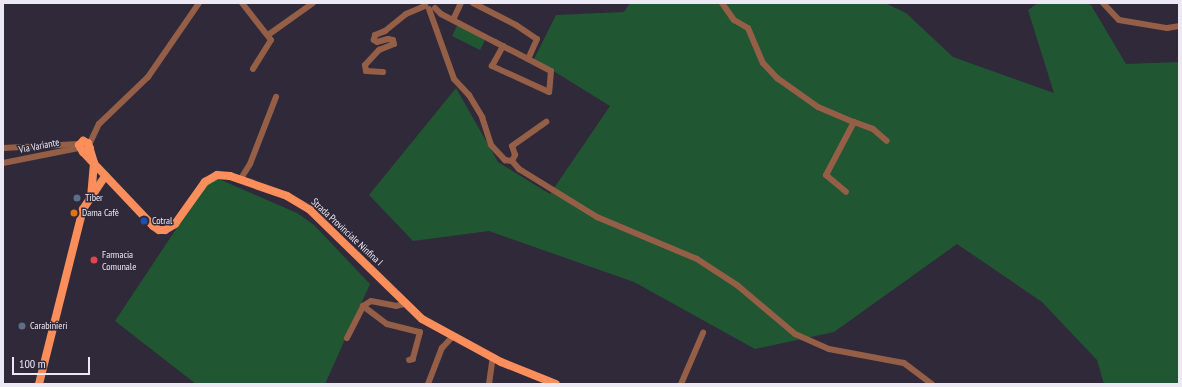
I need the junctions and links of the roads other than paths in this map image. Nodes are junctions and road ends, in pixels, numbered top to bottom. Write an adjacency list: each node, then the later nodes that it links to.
1 (199, 3): 20 (street)
2 (242, 3): 11 (street)
3 (313, 3): 11 (street)
4 (461, 3): 9 (street)
5 (473, 3): 13 (street)
6 (722, 3): 18 (street)
7 (1103, 3): 10 (street)
8 (430, 6): 9 (street); 15 (street); 22 (street)
9 (453, 20): 12 (street)
10 (1179, 26)
11 (268, 35): 14 (street)
12 (503, 46): 13 (street); 13 (street)
13 (528, 59)
14 (253, 69)
15 (383, 72)
16 (276, 97): 26 (street)
17 (546, 122): 22 (street)
18 (854, 122): 19 (street); 29 (street)
19 (887, 141)
20 (84, 146): 21 (street); 23 (street, Via Variante); 24 (main road)
21 (3, 148)
22 (512, 161): 42 (street)
23 (3, 163)
24 (94, 163): 25 (main road, Strada Provinciale Ninfina I); 28 (main road)
25 (105, 176): 27 (main road, Strada Provinciale Ninfina I); 28 (main road)
26 (240, 180): 27 (main road, Strada Provinciale Ninfina I); 30 (main road, Strada Provinciale Ninfina I)
27 (112, 185): 28 (main road)
28 (96, 187): 37 (main road)
29 (846, 192)
30 (404, 304): 31 (street); 33 (main road, Strada Provinciale Ninfina I)
31 (363, 306): 34 (street); 36 (street)
32 (703, 333): 41 (street)
33 (453, 336): 35 (main road, Strada Provinciale Ninfina I); 38 (street)
34 (347, 338)
35 (493, 357): 39 (street); 40 (main road, Strada Provinciale Ninfina I)
36 (410, 360)
37 (39, 384)
38 (428, 384)
39 (489, 384)
40 (556, 384)
41 (681, 384)
42 (932, 384)

